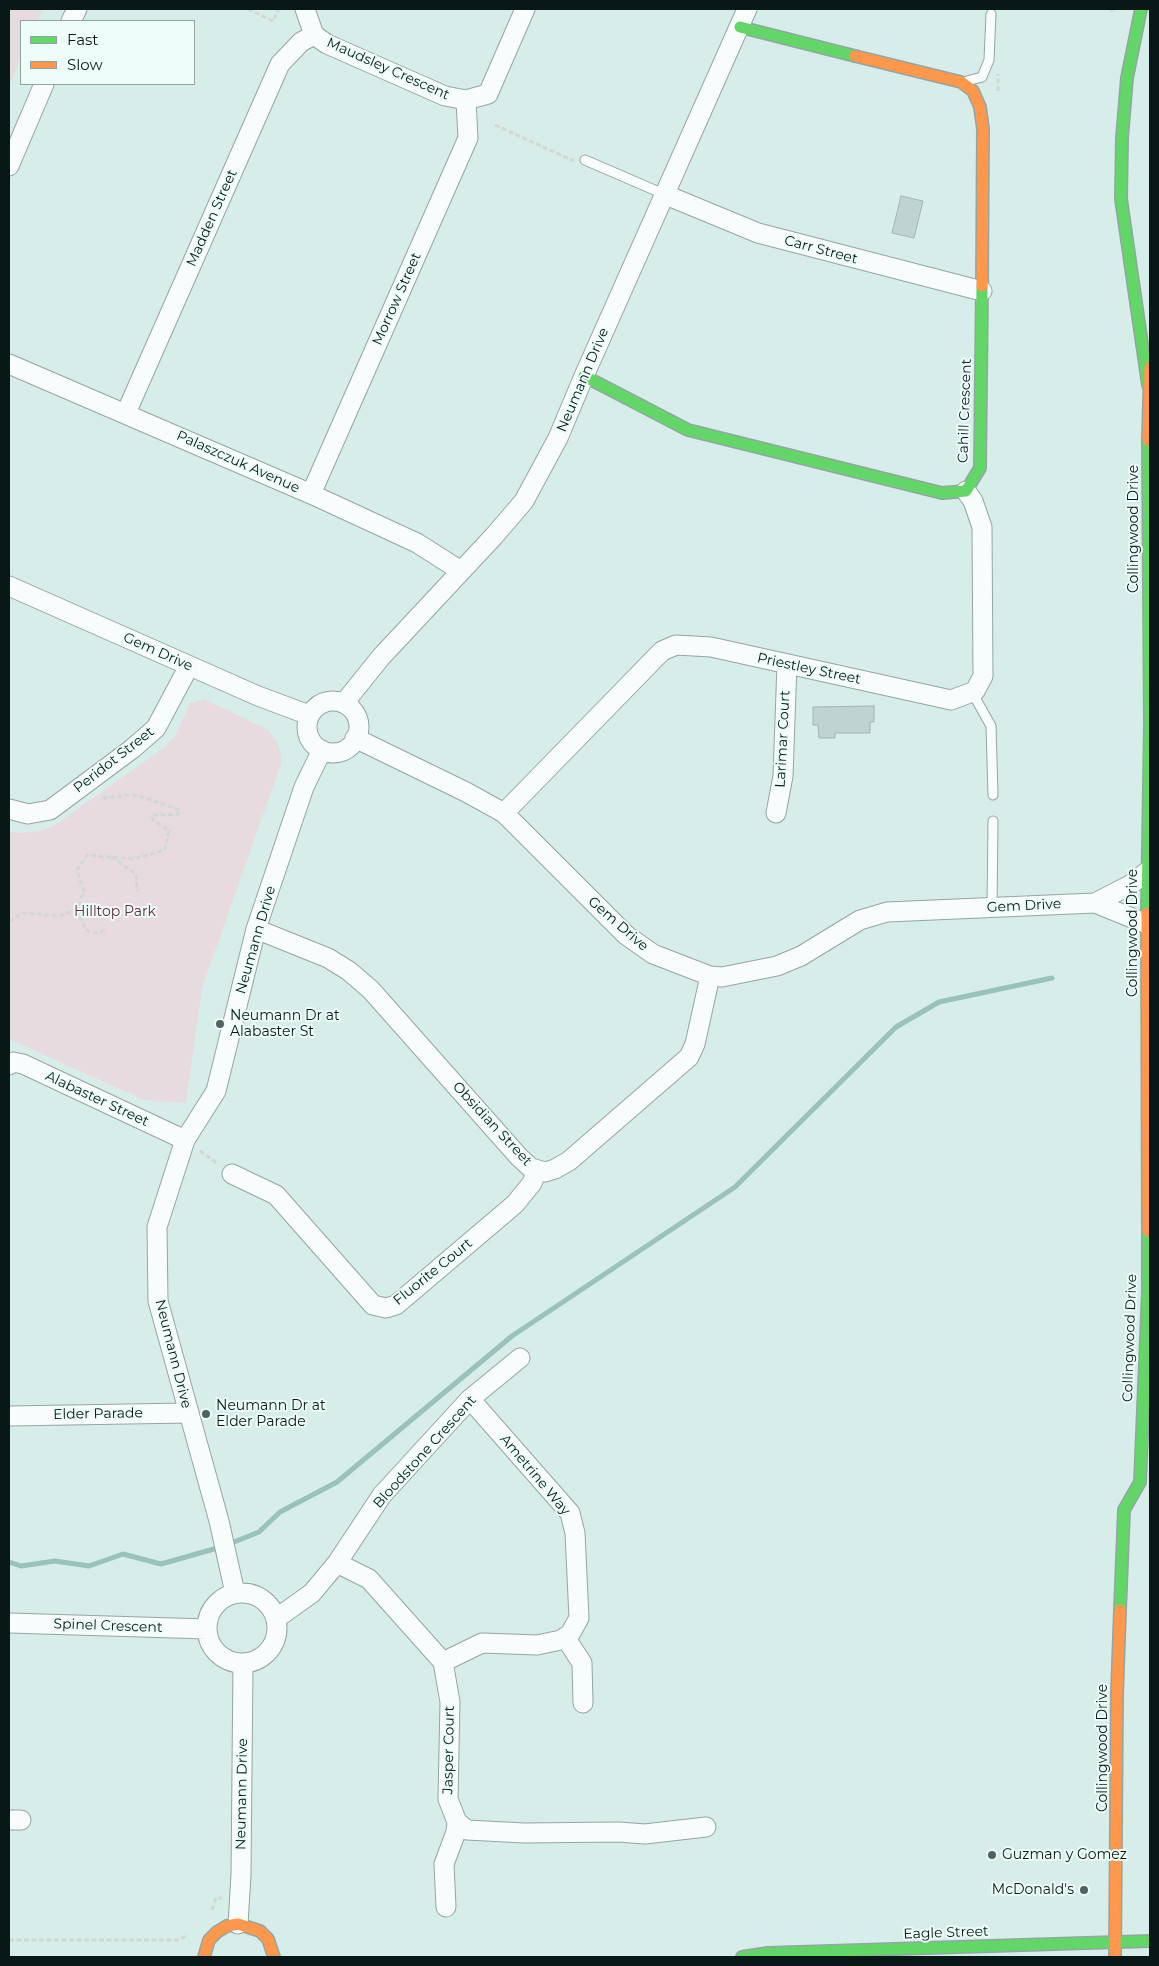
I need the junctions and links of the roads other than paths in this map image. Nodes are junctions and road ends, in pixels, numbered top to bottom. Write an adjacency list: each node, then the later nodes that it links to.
1 (304, 9): 7 (street, Maudsley Crescent)
2 (525, 9): 10 (street, Maudsley Crescent)
3 (747, 9): 6 (street, Neumann Drive)
4 (1141, 9): 18 (main road, Collingwood Drive)
5 (991, 14): 8 (lane)
6 (740, 27): 8 (main road); 13 (street, Neumann Drive)
7 (314, 34): 10 (street, Maudsley Crescent); 19 (street, Madden Street)
8 (962, 82): 14 (main road, Cahill Crescent)
9 (44, 85): 12 (street)
10 (466, 100): 21 (street, Morrow Street)
11 (585, 160): 13 (lane)
12 (9, 166)
13 (666, 195): 14 (street, Carr Street); 17 (street, Neumann Drive)
14 (982, 291): 20 (main road, Cahill Crescent)
15 (9, 364): 19 (street, Palaszczuk Avenue)
16 (1150, 367): 18 (main road, Collingwood Drive)
17 (584, 376): 20 (main road); 22 (street, Neumann Drive)
18 (1148, 385): 36 (main road, Collingwood Drive)
19 (126, 414): 21 (street, Palaszczuk Avenue)
20 (966, 491): 26 (street)
21 (311, 494): 22 (street, Palaszczuk Avenue)
22 (461, 571): 27 (street, Neumann Drive)
23 (9, 586): 25 (street, Gem Drive)
24 (787, 664): 26 (street, Priestley Street); 33 (street, Priestley Street); 34 (street, Larimar Court)
25 (189, 666): 28 (street, Gem Drive); 32 (street, Peridot Street)
26 (972, 692): 31 (lane)
27 (344, 703): 28 (street); 29 (street)
28 (309, 715): 30 (street)
29 (355, 738): 30 (street); 33 (street, Gem Drive)
30 (322, 750): 40 (street, Neumann Drive)
31 (993, 795)
32 (9, 809)
33 (504, 813): 41 (street, Gem Drive)
34 (776, 813)
35 (993, 821): 38 (lane)
36 (1148, 871): 37 (street, Gem Drive); 39 (main road, Collingwood Drive)
37 (1095, 903): 38 (street, Gem Drive); 39 (street, Gem Drive)
38 (992, 908): 41 (street, Gem Drive)
39 (1147, 924): 50 (main road, Collingwood Drive)
40 (256, 929): 43 (street, Neumann Drive); 44 (street, Obsidian Street)
41 (710, 976): 44 (street, Obsidian Street)
42 (9, 1065): 43 (street, Alabaster Street)
43 (185, 1140): 48 (street, Neumann Drive)
44 (537, 1170): 45 (street, Fluorite Court)
45 (232, 1174)
46 (520, 1358): 47 (street, Bloodstone Crescent)
47 (470, 1399): 52 (street, Bloodstone Crescent); 57 (street, Ametrine Way)
48 (188, 1413): 49 (street, Elder Parade); 53 (street, Neumann Drive)
49 (9, 1416)
50 (1145, 1482): 51 (main road); 66 (main road, Collingwood Drive)
51 (1147, 1495)
52 (337, 1563): 54 (street, Bloodstone Crescent); 58 (street)
53 (236, 1593): 54 (street); 56 (street)
54 (277, 1618): 59 (street)
55 (9, 1623): 56 (street, Spinel Crescent)
56 (207, 1629): 59 (street)
57 (565, 1637): 58 (street); 60 (street)
58 (442, 1662): 61 (street, Jasper Court)
59 (244, 1663): 64 (street, Neumann Drive)
60 (583, 1703)
61 (457, 1822): 62 (street); 63 (street)
62 (706, 1827)
63 (446, 1907)
64 (238, 1924): 67 (main road); 68 (main road)
65 (1150, 1941): 66 (main road, Eagle Street)
66 (1115, 1943): 69 (main road, Eagle Street); 70 (main road, Collingwood Drive)
67 (204, 1957)
68 (274, 1957)
69 (742, 1957)
70 (1115, 1957)

